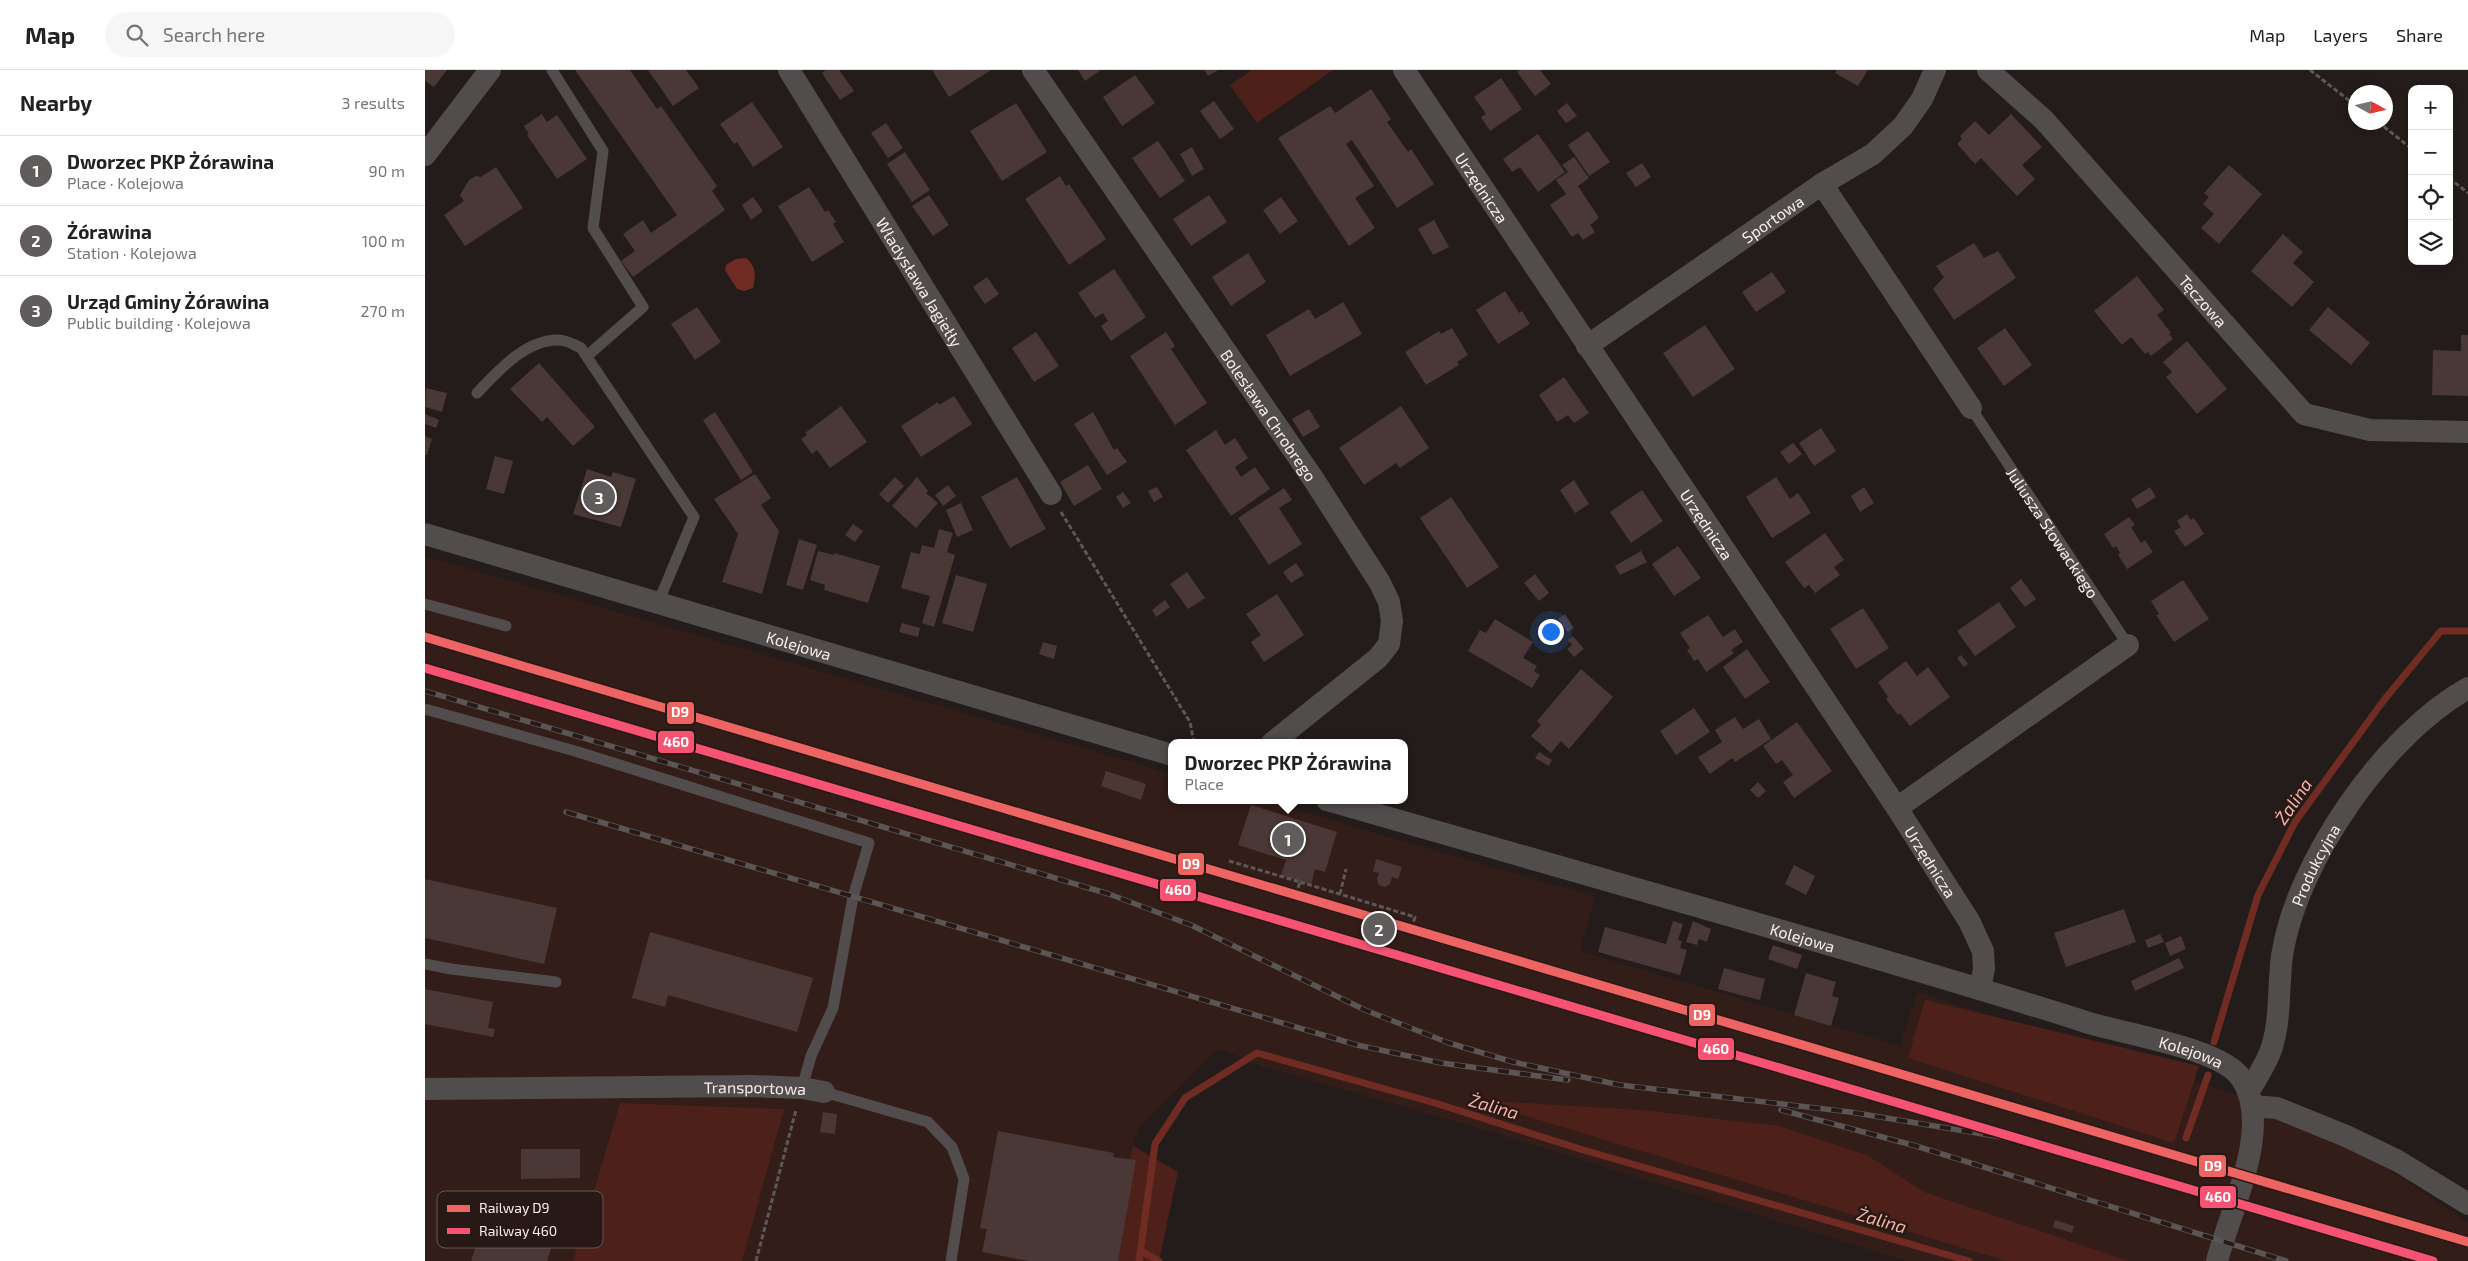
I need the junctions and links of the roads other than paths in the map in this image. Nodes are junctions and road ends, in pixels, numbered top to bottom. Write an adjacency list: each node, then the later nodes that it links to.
1 (490, 70): 8 (street)
2 (552, 70): 11 (lane)
3 (789, 70): 15 (street, Władysława Jagiełły)
4 (1033, 70): 23 (street, Bolesława Chrobrego)
5 (1404, 70): 10 (street, Urzędnicza)
6 (1935, 70): 9 (street, Sportowa)
7 (1987, 70): 14 (street, Tęczowa)
8 (425, 155)
9 (1822, 184): 10 (street, Sportowa); 13 (street, Juliusza Słowackiego)
10 (1587, 346): 26 (street, Urzędnicza)
11 (587, 356): 12 (lane); 17 (lane)
12 (477, 393)
13 (1971, 408): 20 (lane, Juliusza Słowackiego)
14 (2468, 432)
15 (1051, 494)
16 (425, 534): 17 (street, Kolejowa)
17 (658, 603): 24 (street, Kolejowa)
18 (425, 604): 19 (lane)
19 (506, 626)
20 (2128, 645): 26 (street, Juliusza Słowackiego)
21 (2468, 688): 33 (street, Produkcyjna)
22 (425, 709): 31 (lane)
23 (1277, 739)
24 (1168, 754)
25 (1341, 804): 29 (street, Kolejowa)
26 (1897, 808): 29 (street, Urzędnicza)
27 (425, 964): 28 (lane)
28 (556, 982)
29 (1980, 988): 33 (street, Kolejowa)
30 (425, 1088): 31 (street, Transportowa)
31 (802, 1088): 32 (street, Transportowa)
32 (824, 1092): 35 (lane, Transportowa)
33 (2251, 1098): 34 (street); 36 (street)
34 (2468, 1204)
35 (951, 1261)
36 (2217, 1261)

